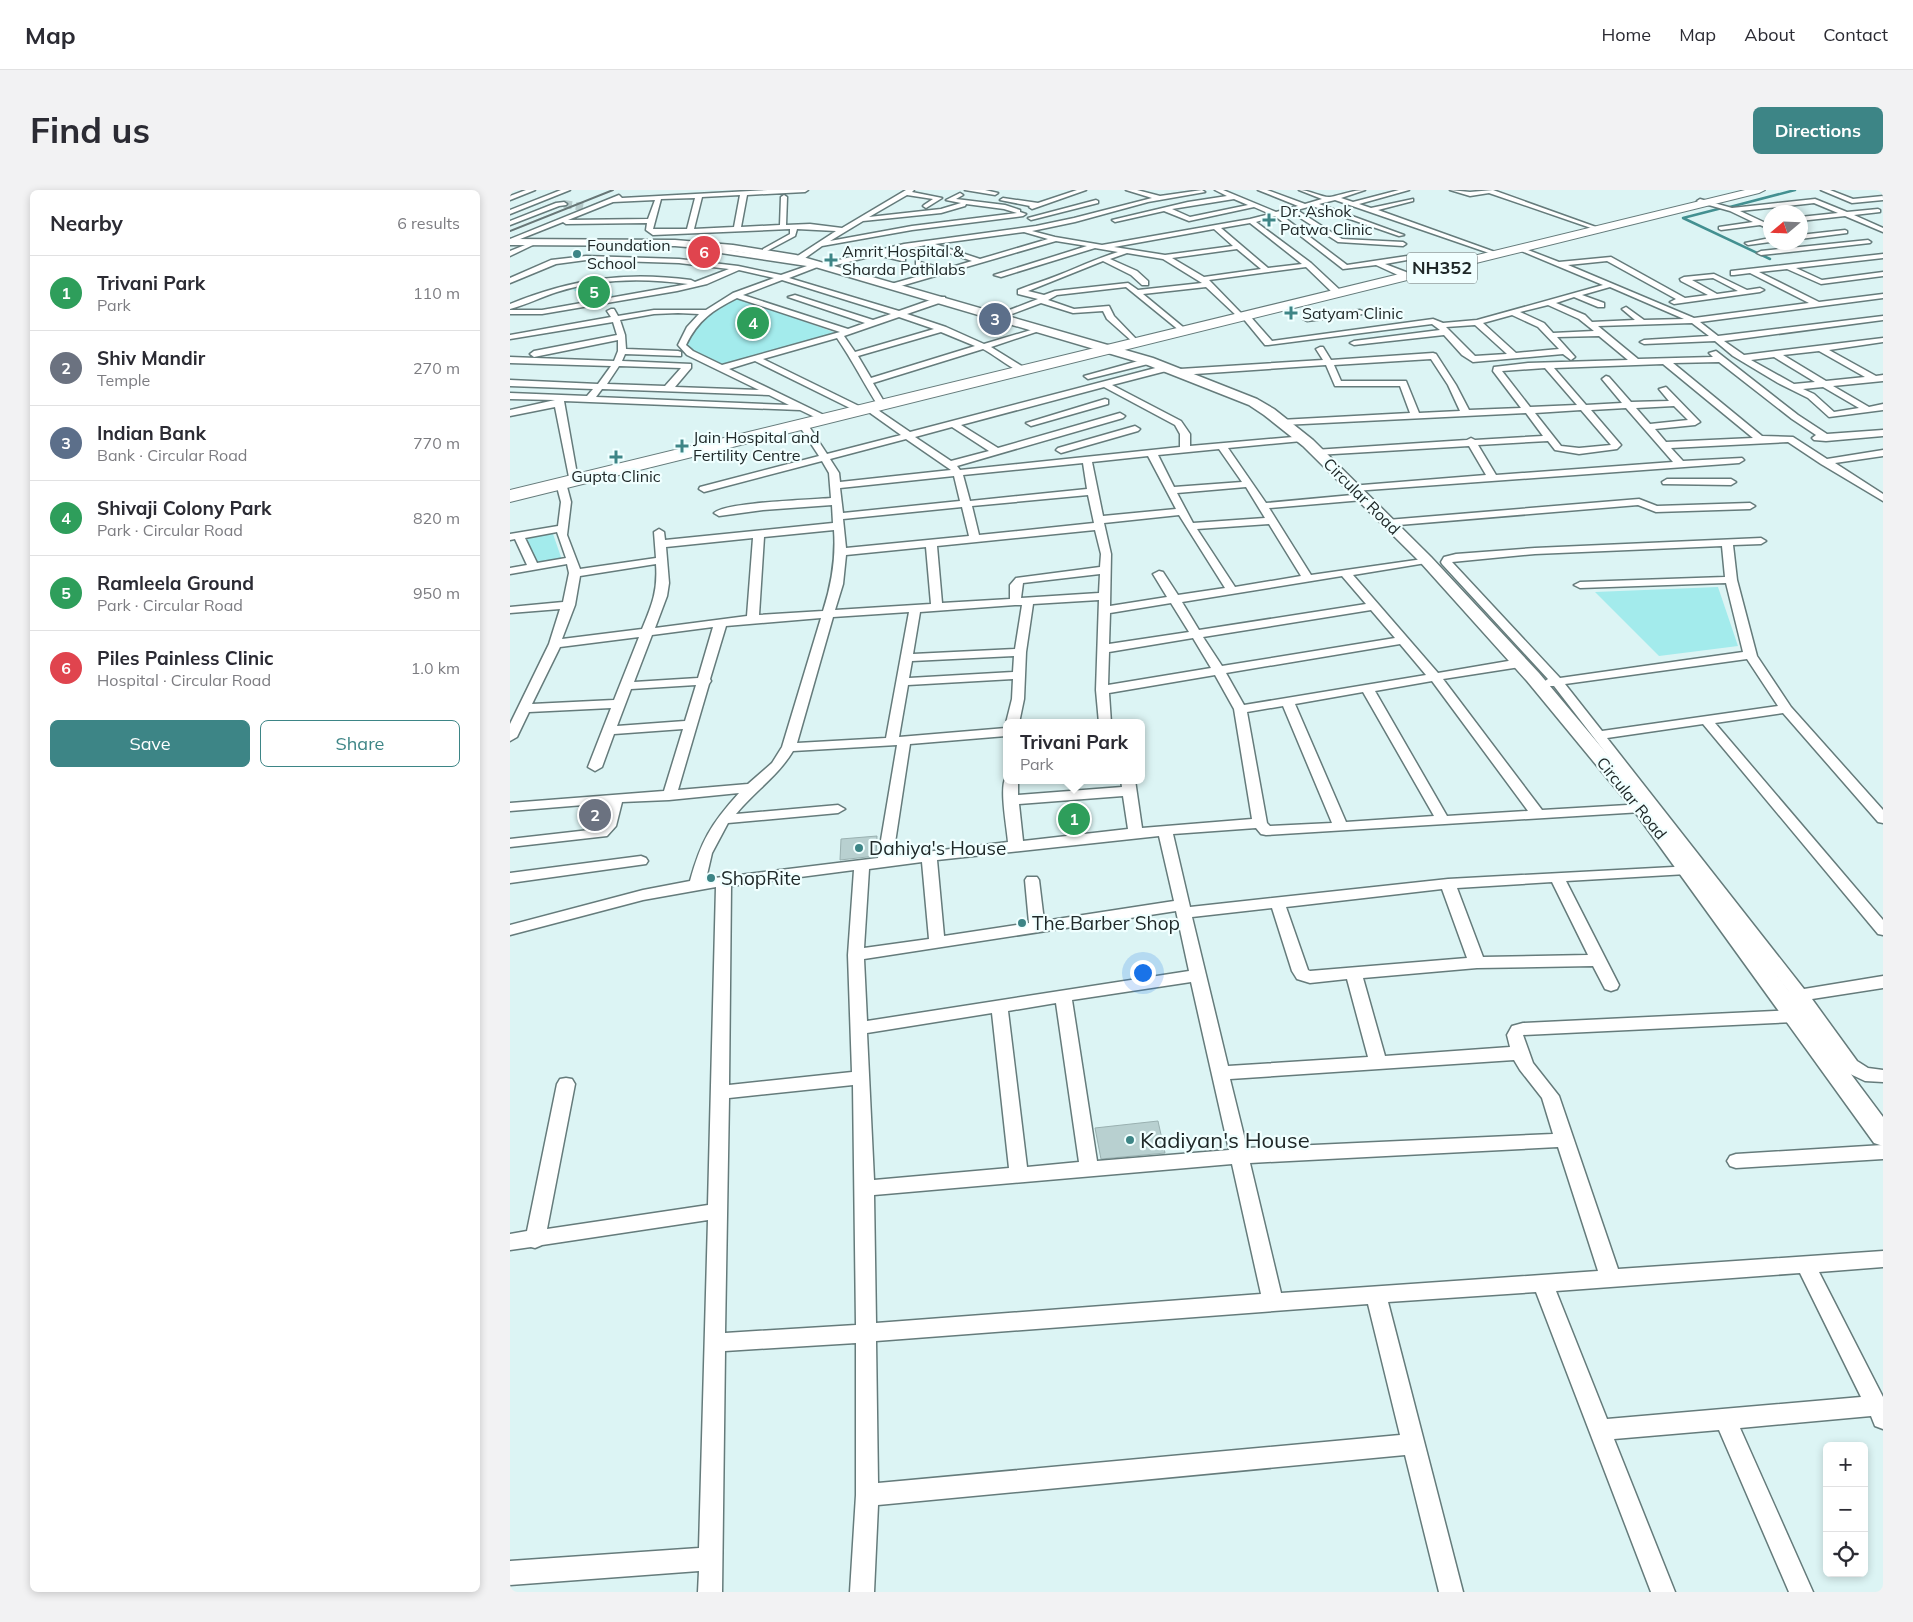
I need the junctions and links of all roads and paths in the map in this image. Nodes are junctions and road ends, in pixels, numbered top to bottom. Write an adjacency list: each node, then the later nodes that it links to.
1 (532, 190): 36 (street)
2 (567, 190): 63 (street)
3 (676, 190): 43 (street)
4 (791, 190): 5 (street); 20 (street)
5 (805, 190)
6 (944, 190): 33 (street)
7 (968, 190): 26 (street); 32 (street)
8 (1083, 190): 53 (street)
9 (1129, 190): 21 (street)
10 (1182, 190): 30 (street)
11 (1218, 190): 35 (street)
12 (1261, 190): 56 (street)
13 (1302, 190): 40 (street)
14 (1362, 190): 40 (street)
15 (1406, 190): 52 (street)
16 (1453, 190): 17 (street)
17 (1488, 190): 88 (street)
18 (1743, 190): 47 (highway, NH352)
19 (1759, 190): 47 (highway, NH352)
20 (754, 191): 28 (street)
21 (1140, 191): 39 (street)
22 (1827, 191): 23 (street); 41 (street)
23 (1848, 191)
24 (721, 192): 28 (street); 31 (street)
25 (907, 192): 33 (street); 69 (street)
26 (998, 192): 38 (street)
27 (1202, 192): 30 (street)
28 (744, 194): 90 (street)
29 (1018, 194): 44 (street)
30 (1191, 194): 39 (street)
31 (699, 195): 34 (street); 93 (street)
32 (960, 195): 38 (street); 49 (street)
33 (932, 196): 55 (street)
34 (658, 197): 43 (street); 73 (street)
35 (1234, 197): 54 (street); 58 (street)
36 (510, 198)
37 (784, 198): 83 (street)
38 (986, 198): 44 (street)
39 (1160, 198): 82 (street)
40 (1330, 198): 51 (street); 52 (street)
41 (1844, 198): 42 (street); 48 (street)
42 (1883, 198)
43 (612, 200): 74 (street)
44 (1006, 200): 53 (street)
45 (1411, 200): 60 (street)
46 (1096, 202): 67 (street)
47 (1704, 202): 61 (street); 88 (highway, NH352)
48 (1815, 202): 61 (street); 66 (street)
49 (967, 203): 64 (street); 69 (street)
50 (564, 204): 76 (street)
51 (1313, 204): 56 (street); 103 (street)
52 (1352, 204): 60 (street)
53 (1042, 205): 64 (street)
54 (1255, 205): 58 (street); 65 (street)
55 (926, 206)
56 (1304, 206): 59 (street)
57 (583, 207): 114 (street)
58 (1165, 209): 75 (street)
59 (1292, 210): 65 (street); 120 (street)
60 (1372, 210): 87 (street)
61 (1732, 210): 77 (street)
62 (1878, 211): 66 (street)
63 (510, 212)
64 (1020, 212): 67 (street); 71 (street)
65 (1276, 214): 72 (street); 151 (street)
66 (1845, 214): 68 (street); 89 (street)
67 (1031, 218): 82 (street)
68 (1808, 218)
69 (862, 219): 79 (street)
70 (910, 219): 84 (street)
71 (972, 220): 84 (street); 96 (street)
72 (1251, 220): 85 (street); 155 (street)
73 (652, 221): 74 (street); 108 (street)
74 (556, 222): 114 (street)
75 (1106, 222)
76 (510, 223)
77 (1760, 223): 78 (street); 80 (street); 86 (street)
78 (1763, 223)
79 (854, 224): 91 (street); 104 (street)
80 (1763, 224)
81 (794, 226): 83 (street); 91 (street); 133 (street)
82 (1047, 226): 92 (street)
83 (783, 227): 90 (street)
84 (922, 227): 104 (street); 112 (street)
85 (1215, 227): 99 (street); 129 (street)
86 (1721, 228)
87 (1427, 229): 103 (street); 138 (street)
88 (1593, 229): 132 (highway, NH352); 138 (highway, NH352)
89 (1882, 229)
90 (737, 230): 93 (street)
91 (844, 230): 125 (street)
92 (1021, 230): 96 (street); 106 (street)
93 (690, 232): 108 (street)
94 (1061, 232): 106 (street)
95 (1845, 232): 107 (street)
96 (992, 233): 105 (street)
97 (1350, 233): 100 (street)
98 (1130, 234): 111 (street)
99 (1179, 234): 111 (street); 113 (street)
100 (1360, 234)
101 (1369, 234): 102 (street)
102 (1378, 234): 103 (street); 120 (street)
103 (1407, 234)
104 (875, 235): 109 (street); 125 (street)
105 (970, 236): 112 (street); 116 (street)
106 (1043, 236): 110 (street)
107 (1808, 236)
108 (671, 237): 114 (street); 133 (street)
109 (883, 239)
110 (1054, 239): 126 (street); 134 (street)
111 (1144, 239): 126 (street); 143 (street)
112 (943, 240): 119 (street)
113 (1186, 240)
114 (510, 241): 122 (street); 142 (main road, Circular Road)
115 (1763, 241): 121 (street)
116 (989, 242)
117 (1868, 242): 131 (street)
118 (890, 243): 130 (street)
119 (925, 243): 130 (street); 148 (street)
120 (1381, 243): 123 (street)
121 (1748, 243)
122 (532, 244): 139 (street); 153 (street)
123 (1403, 244)
124 (1808, 245): 131 (street)
125 (818, 246): 142 (street)
126 (1098, 246): 135 (street); 166 (street)
127 (1192, 246): 137 (street)
128 (1007, 247): 134 (street)
129 (1238, 247): 137 (street); 159 (street)
130 (898, 248): 136 (street)
131 (1814, 248): 140 (street); 149 (street)
132 (1521, 249): 152 (street); 186 (highway, NH352)
133 (766, 250): 142 (street)
134 (1017, 250): 148 (street)
135 (1128, 251): 143 (street); 144 (street)
136 (875, 252): 147 (street); 153 (street)
137 (1199, 252): 143 (street)
138 (1492, 252): 164 (highway, NH352)
139 (510, 254)
140 (1761, 254)
141 (1883, 256): 149 (street)
142 (796, 257): 153 (main road, Circular Road)
143 (1167, 257): 173 (street)
144 (1104, 258): 174 (street); 195 (street)
145 (1404, 258): 151 (street)
146 (649, 259): 157 (street); 158 (street); 168 (street)
147 (902, 259)
148 (979, 261): 154 (street)
149 (1842, 261): 156 (street); 167 (street)
150 (919, 263): 161 (street)
151 (1377, 263): 164 (street)
152 (1556, 264): 176 (street); 177 (street)
153 (820, 265): 169 (street); 180 (main road, Circular Road)
154 (966, 265): 161 (street); 166 (street)
155 (1308, 265): 159 (street); 186 (street)
156 (1788, 267): 162 (street); 167 (street)
157 (738, 268): 169 (street); 175 (street)
158 (570, 269)
159 (1266, 270): 173 (street)
160 (555, 271): 168 (street)
161 (944, 271): 180 (street)
162 (1751, 271): 163 (street); 181 (street)
163 (1734, 273)
164 (1403, 274): 186 (highway, NH352)
165 (1883, 274): 167 (street)
166 (998, 275): 172 (street)
167 (1874, 276): 170 (street)
168 (519, 278): 171 (street)
169 (782, 278): 188 (street); 210 (street)
170 (1883, 279)
171 (510, 281)
172 (1014, 281)
173 (1206, 281): 185 (street); 212 (street)
174 (1145, 283)
175 (700, 284): 182 (street); 182 (street)
176 (1653, 284): 183 (street); 196 (street)
177 (1610, 285): 183 (street); 189 (street)
178 (1807, 285): 181 (street)
179 (566, 286): 182 (street); 199 (street); 203 (street)
180 (894, 286): 194 (main road, Circular Road)
181 (1784, 288): 201 (street)
182 (611, 289): 197 (street)
183 (1619, 289): 200 (street)
184 (1760, 290): 187 (street)
185 (1138, 292): 195 (street); 223 (street)
186 (1336, 292): 212 (highway, NH352); 215 (highway, NH352)
187 (1746, 292): 190 (street); 191 (street)
188 (736, 295): 207 (street); 225 (street)
189 (1575, 295): 198 (street); 202 (street)
190 (1731, 295): 191 (street); 205 (street)
191 (1716, 296): 196 (street)
192 (1883, 296): 201 (street)
193 (792, 297): 219 (street)
194 (942, 299): 210 (street); 211 (main road, Circular Road)
195 (1043, 299): 211 (street); 235 (street)
196 (1683, 300): 200 (street)
197 (604, 301): 199 (street); 213 (street)
198 (1548, 302): 209 (street); 220 (street)
199 (591, 304): 206 (street)
200 (1657, 304): 216 (street)
201 (1817, 304): 205 (street)
202 (1601, 305)
203 (510, 307)
204 (1626, 309): 218 (street)
205 (1763, 311): 216 (street)
206 (510, 312)
207 (707, 312): 213 (street); 261 (street)
208 (1360, 312): 215 (street)
209 (1512, 312): 217 (street); 228 (street)
210 (899, 314): 219 (street); 221 (street)
211 (998, 316): 222 (main road, Circular Road)
212 (1242, 316): 215 (highway, NH352); 215 (street); 223 (highway, NH352); 235 (highway, NH352)
213 (616, 318): 229 (street); 230 (street)
214 (1883, 318): 231 (street)
215 (1307, 320): 224 (street)
216 (1693, 320): 218 (street); 231 (street)
217 (1477, 322): 224 (street); 249 (street)
218 (1642, 322): 220 (street)
219 (873, 323): 225 (street)
220 (1592, 324): 226 (street)
221 (943, 329): 238 (street); 248 (street)
222 (1041, 329): 238 (street); 239 (main road, Circular Road)
223 (1180, 329): 235 (highway, NH352)
224 (1442, 329): 242 (street); 249 (street)
225 (849, 332): 227 (street)
226 (1602, 333): 228 (street); 257 (street)
227 (839, 335): 248 (street); 252 (street)
228 (1552, 335): 244 (street)
229 (510, 337)
230 (621, 337): 245 (street); 251 (street)
231 (1717, 339): 232 (street); 250 (street)
232 (1696, 340): 234 (street); 253 (street)
233 (1883, 340): 236 (street)
234 (1644, 342)
235 (1130, 343): 239 (highway, NH352)
236 (1865, 343): 240 (street); 243 (street)
237 (1354, 344): 242 (street)
238 (984, 347): 262 (street); 267 (street)
239 (1109, 348): 254 (main road, Circular Road); 262 (highway, NH352)
240 (1820, 348): 247 (street); 265 (street)
241 (1320, 349): 258 (street)
242 (1394, 349): 258 (street); 290 (street)
243 (1877, 349)
244 (1567, 351): 249 (street); 259 (street)
245 (622, 352): 246 (street); 256 (street)
246 (678, 354)
247 (1775, 354): 250 (street); 270 (street)
248 (853, 355): 267 (street)
249 (1514, 355)
250 (1744, 358): 272 (street)
251 (510, 359): 256 (street)
252 (757, 359): 261 (street); 284 (street)
253 (1720, 359): 255 (street); 274 (street)
254 (1149, 361): 263 (main road, Circular Road); 264 (street)
255 (1665, 361): 257 (street); 305 (street)
256 (617, 362): 271 (street); 275 (street)
257 (1636, 362): 259 (street)
258 (1329, 363): 263 (street); 292 (street)
259 (1577, 364): 260 (street)
260 (1547, 365): 285 (street); 287 (street)
261 (721, 368): 276 (street)
262 (1022, 370): 284 (highway, NH352)
263 (1174, 370): 269 (street); 294 (main road, Circular Road)
264 (1088, 376)
265 (1879, 378): 270 (street)
266 (1606, 379): 282 (street)
267 (867, 382): 284 (street)
268 (510, 383): 271 (street)
269 (1106, 384): 286 (street); 312 (street)
270 (1824, 384): 272 (street); 288 (street)
271 (600, 387): 275 (street); 278 (street)
272 (1794, 387): 274 (street); 288 (street)
273 (1663, 389): 281 (street)
274 (1761, 389): 304 (street)
275 (667, 390): 276 (street)
276 (772, 394): 293 (street)
277 (510, 396): 279 (street)
278 (589, 400): 279 (street); 293 (street)
279 (559, 401): 289 (street); 327 (street)
280 (1105, 402): 295 (street)
281 (1676, 403): 282 (street); 297 (street)
282 (1630, 406): 285 (street); 297 (street)
283 (1883, 407): 288 (street)
284 (870, 408): 293 (highway, NH352); 300 (street)
285 (1582, 408): 287 (street); 303 (street)
286 (1009, 410): 295 (street); 296 (street)
287 (1528, 410): 290 (street); 303 (street)
288 (1868, 410)
289 (510, 412)
290 (1466, 413): 292 (street)
291 (1120, 416): 301 (street)
292 (1416, 416): 294 (street)
293 (805, 417): 317 (street); 327 (highway, NH352)
294 (1282, 422): 302 (main road, Circular Road)
295 (1030, 423): 301 (street)
296 (954, 424): 300 (street); 311 (street)
297 (1648, 427): 308 (street)
298 (1135, 429): 310 (street)
299 (1883, 434): 304 (street)
300 (907, 436): 317 (street); 322 (street)
301 (1047, 437): 310 (street); 311 (street)
302 (1302, 438): 309 (street); 313 (main road, Circular Road)
303 (1550, 438): 307 (street)
304 (1826, 438): 306 (street)
305 (1762, 440): 306 (street); 308 (street)
306 (1792, 440): 320 (street)
307 (1472, 441): 313 (street); 326 (street)
308 (1665, 445): 321 (street)
309 (1223, 448): 312 (street); 330 (street)
310 (1061, 450): 319 (street)
311 (996, 451): 322 (street)
312 (1185, 451): 315 (street)
313 (1317, 452): 335 (main road, Circular Road)
314 (1883, 453): 316 (street)
315 (1152, 454): 319 (street); 333 (street)
316 (1866, 456): 320 (street); 324 (street)
317 (824, 457): 331 (street); 332 (street)
318 (1739, 460): 321 (street)
319 (1083, 461): 325 (street); 334 (street)
320 (1824, 462): 337 (street)
321 (1679, 463): 323 (street)
322 (949, 464): 325 (street)
323 (1650, 465): 326 (street); 328 (street)
324 (1883, 465)
325 (958, 473): 331 (street); 339 (street)
326 (1492, 477): 335 (street)
327 (567, 482): 336 (highway, NH352); 350 (street)
328 (1667, 482): 329 (street); 342 (street)
329 (1731, 482)
330 (1249, 484): 333 (street); 340 (street)
331 (836, 485): 338 (street)
332 (704, 489)
333 (1171, 490): 343 (street)
334 (1092, 492): 339 (street); 347 (street)
335 (1358, 492): 340 (street); 348 (main road, Circular Road)
336 (510, 496)
337 (1883, 498)
338 (837, 501): 344 (street); 345 (street)
339 (964, 504): 345 (street); 353 (street)
340 (1263, 506): 346 (street)
341 (1750, 506): 342 (street)
342 (1689, 508): 348 (street)
343 (1182, 512): 347 (street); 349 (street)
344 (718, 513)
345 (839, 521): 351 (street); 357 (street)
346 (1272, 521): 349 (street); 367 (street)
347 (1098, 523): 353 (street); 362 (street)
348 (1388, 523): 360 (main road, Circular Road)
349 (1190, 526): 370 (street)
350 (563, 528): 352 (street); 358 (street)
351 (759, 534): 359 (street); 382 (street)
352 (514, 536): 361 (street)
353 (974, 539): 356 (street)
354 (1761, 541): 355 (street)
355 (1727, 543): 368 (street); 398 (street)
356 (931, 544): 357 (street); 377 (street)
357 (841, 552): 381 (street)
358 (572, 560): 361 (street); 364 (street)
359 (661, 560): 364 (street); 384 (street)
360 (1426, 560): 365 (street); 392 (main road, Circular Road)
361 (534, 567): 363 (street)
362 (1106, 570): 371 (street); 374 (street)
363 (510, 571)
364 (575, 573): 375 (street)
365 (1345, 573): 367 (street); 376 (street)
366 (1159, 574): 372 (street)
367 (1308, 579): 370 (street)
368 (1731, 580): 369 (street); 390 (street)
369 (1580, 585)
370 (1232, 591): 372 (street)
371 (1106, 596): 373 (street); 380 (street)
372 (1175, 600): 380 (street); 385 (street)
373 (1028, 601): 374 (street); 389 (street)
374 (1015, 602): 377 (street)
375 (568, 605): 379 (street); 387 (street)
376 (1374, 606): 385 (street); 386 (street)
377 (937, 607): 378 (street)
378 (915, 609): 381 (street); 391 (street)
379 (510, 610)
380 (1106, 610): 388 (street)
381 (828, 614): 382 (street); 417 (street)
382 (753, 619): 383 (street)
383 (721, 622): 384 (street); 396 (street)
384 (648, 632): 387 (street); 400 (street)
385 (1196, 635): 388 (street); 393 (street)
386 (1403, 640): 393 (street); 395 (street)
387 (555, 644): 405 (street)
388 (1103, 649): 402 (street)
389 (1020, 652): 391 (street); 394 (street)
390 (1751, 655): 398 (street); 406 (street)
391 (907, 658): 397 (street)
392 (1520, 663): 395 (street); 399 (main road, Circular Road)
393 (1218, 670): 402 (street); 407 (street)
394 (1018, 675): 397 (street); 408 (street)
395 (1435, 677): 401 (street); 428 (street)
396 (705, 681): 400 (street); 411 (street)
397 (902, 682): 416 (street)
398 (1557, 682): 399 (street); 414 (street)
399 (1539, 685): 426 (main road, Circular Road)
400 (626, 686): 404 (street)
401 (1367, 688): 403 (street); 430 (street)
402 (1102, 690): 409 (street)
403 (1288, 702): 407 (street); 433 (street)
404 (620, 704): 405 (street); 412 (street)
405 (523, 708): 415 (street)
406 (1786, 709): 410 (street); 431 (street)
407 (1240, 710): 432 (street)
408 (1013, 719)
409 (1105, 719)
410 (1706, 720): 414 (street); 453 (street)
411 (691, 724): 412 (street); 422 (street)
412 (609, 730): 418 (street)
413 (1003, 732): 416 (street)
414 (1598, 735): 462 (street)
415 (510, 737)
416 (898, 741): 417 (street); 440 (street)
417 (790, 747): 421 (street)
418 (596, 767)
419 (1011, 784): 424 (street)
420 (1128, 786): 424 (street); 435 (street)
421 (751, 788): 422 (street); 429 (street)
422 (669, 796): 423 (street)
423 (616, 800): 425 (street); 436 (street)
424 (1011, 800): 437 (street)
425 (510, 807)
426 (1642, 808): 428 (street); 442 (main road, Circular Road)
427 (838, 809): 429 (street)
428 (1537, 813): 430 (street)
429 (724, 819): 448 (street)
430 (1442, 819): 433 (street)
431 (1883, 819)
432 (1260, 823): 433 (street); 434 (street)
433 (1341, 826)
434 (1165, 831): 435 (street); 450 (street)
435 (1136, 833): 437 (street)
436 (510, 843)
437 (1016, 846): 438 (street)
438 (929, 856): 440 (street); 454 (street)
439 (641, 861): 443 (street)
440 (885, 862): 441 (street)
441 (862, 865): 446 (street); 455 (street)
442 (1687, 869): 444 (street); 464 (main road, Circular Road)
443 (510, 878)
444 (1557, 878): 447 (street); 456 (street)
445 (1032, 880): 451 (street)
446 (724, 882): 448 (street); 474 (street)
447 (1448, 884): 449 (street); 457 (street)
448 (697, 885): 452 (street)
449 (1278, 904): 450 (street); 458 (street)
450 (1183, 909): 451 (street); 459 (street)
451 (1037, 927): 454 (street)
452 (510, 930)
453 (1883, 930)
454 (937, 943): 455 (street)
455 (856, 955): 467 (street)
456 (1598, 960): 457 (street); 461 (street)
457 (1477, 963): 458 (street)
458 (1354, 974): 469 (street)
459 (1198, 975): 463 (street); 470 (street)
460 (1883, 982): 462 (street)
461 (1611, 985)
462 (1800, 995): 464 (street); 471 (street)
463 (1063, 996): 465 (street); 480 (street)
464 (1782, 998): 466 (main road, Circular Road)
465 (999, 1006): 467 (street); 481 (street)
466 (1794, 1016): 468 (street); 475 (main road, Circular Road)
467 (859, 1028): 472 (street)
468 (1520, 1053): 469 (street); 476 (street)
469 (1378, 1062): 470 (street)
470 (1220, 1073): 478 (street)
471 (1883, 1076)
472 (861, 1078): 474 (street); 482 (street)
473 (566, 1084): 484 (street)
474 (720, 1092): 483 (street)
475 (1883, 1136)
476 (1564, 1140): 478 (street); 488 (street)
477 (1883, 1152): 479 (street)
478 (1239, 1156): 480 (street); 491 (street)
479 (1736, 1160)
480 (1089, 1169): 481 (street)
481 (1019, 1175): 482 (street)
482 (864, 1188): 492 (street)
483 (717, 1211): 484 (street); 493 (street)
484 (535, 1240): 485 (street)
485 (510, 1242)
486 (1883, 1259): 487 (street)
487 (1805, 1264): 488 (street); 494 (street)
488 (1611, 1279): 489 (street)
489 (1543, 1284): 490 (street); 496 (street)
490 (1376, 1295): 491 (street); 497 (street)
491 (1273, 1302): 492 (street)
492 (866, 1334): 493 (street); 498 (street)
493 (715, 1342): 499 (street)
494 (1880, 1413): 495 (street)
495 (1725, 1419): 496 (street); 505 (street)
496 (1600, 1430): 504 (street)
497 (1413, 1444): 498 (street); 503 (street)
498 (867, 1495): 502 (street)
499 (710, 1559): 500 (street); 501 (street)
500 (510, 1573)
501 (710, 1592)
502 (862, 1592)
503 (1450, 1592)
504 (1663, 1592)
505 (1801, 1592)

